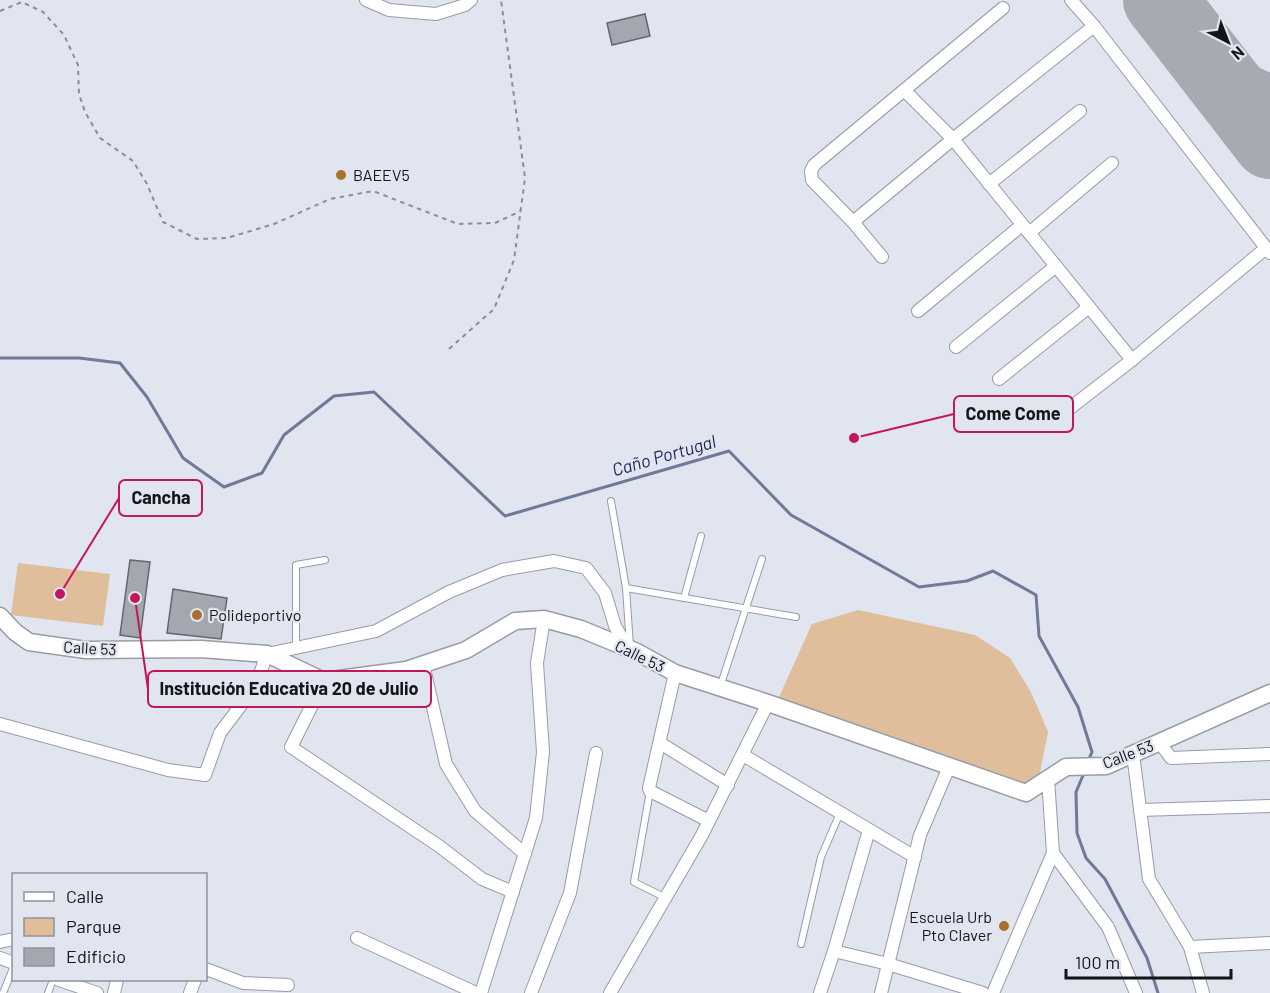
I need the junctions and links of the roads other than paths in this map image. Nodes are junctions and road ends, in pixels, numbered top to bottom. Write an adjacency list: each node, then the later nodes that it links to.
1 (366, 0): 2 (street)
2 (471, 0)
3 (1071, 0): 5 (street)
4 (1003, 8): 6 (street)
5 (1094, 26): 8 (street); 13 (street)
6 (905, 91): 8 (street); 11 (street)
7 (1080, 111): 10 (street)
8 (952, 139): 10 (street); 11 (street)
9 (1112, 163): 12 (street)
10 (989, 184): 12 (street)
11 (853, 222): 14 (street)
12 (1026, 229): 15 (street); 17 (street)
13 (1268, 250): 19 (street)
14 (882, 258)
15 (1056, 266): 16 (street); 18 (street)
16 (1089, 307): 19 (street); 20 (street)
17 (918, 311)
18 (956, 347)
19 (1132, 360): 21 (street)
20 (999, 379)
21 (1047, 426)
22 (611, 501): 26 (lane)
23 (701, 536): 27 (lane)
24 (762, 558): 28 (lane)
25 (324, 560): 32 (lane)
26 (626, 588): 27 (lane); 33 (lane)
27 (684, 598): 28 (lane)
28 (747, 609): 29 (lane); 38 (lane)
29 (796, 617)
30 (1, 618): 34 (street, Calle 53)
31 (544, 618): 33 (street, Calle 53); 35 (street, Calle 53); 58 (street)
32 (296, 648): 33 (street); 34 (street)
33 (629, 649): 36 (street, Calle 53)
34 (267, 654): 37 (street, Calle 53); 41 (street)
35 (423, 664): 37 (street, Calle 53); 58 (street)
36 (675, 673): 38 (street, Calle 53); 43 (street)
37 (324, 681): 60 (street)
38 (720, 688): 40 (street, Calle 53)
39 (1270, 693): 42 (street, Calle 53)
40 (768, 703): 47 (street); 48 (street, Calle 53)
41 (0, 724)
42 (1159, 742): 45 (street, Calle 53); 46 (street)
43 (660, 743): 50 (street); 51 (street)
44 (596, 753): 76 (street)
45 (1133, 754): 49 (street, Calle 53); 53 (street)
46 (1270, 754)
47 (743, 755): 50 (street); 54 (street)
48 (949, 766): 49 (street, Calle 53); 59 (street)
49 (1048, 779): 57 (street)
50 (728, 785): 55 (street)
51 (650, 790): 55 (street); 61 (lane)
52 (1270, 806): 53 (street)
53 (1140, 810): 65 (street)
54 (840, 813): 56 (street); 64 (lane)
55 (709, 821): 61 (street)
56 (869, 830): 59 (street); 66 (street)
57 (1053, 853): 81 (street); 82 (street)
58 (525, 854): 60 (street)
59 (915, 857): 67 (street)
60 (513, 892): 75 (street)
61 (666, 898): 77 (street)
62 (357, 938): 74 (street)
63 (1270, 943): 65 (street)
64 (801, 944)
65 (1190, 947): 83 (street)
66 (834, 951): 67 (street); 78 (street)
67 (888, 964): 79 (street); 80 (street)
68 (12, 969): 72 (lane)
69 (207, 969): 71 (street)
70 (62, 981): 73 (street)
71 (288, 985)
72 (3, 993)
73 (97, 993)
74 (476, 993)
75 (481, 993)
76 (531, 993)
77 (610, 993)
78 (820, 993)
79 (881, 993)
80 (983, 993)
81 (993, 993)
82 (1136, 993)
83 (1203, 993)

